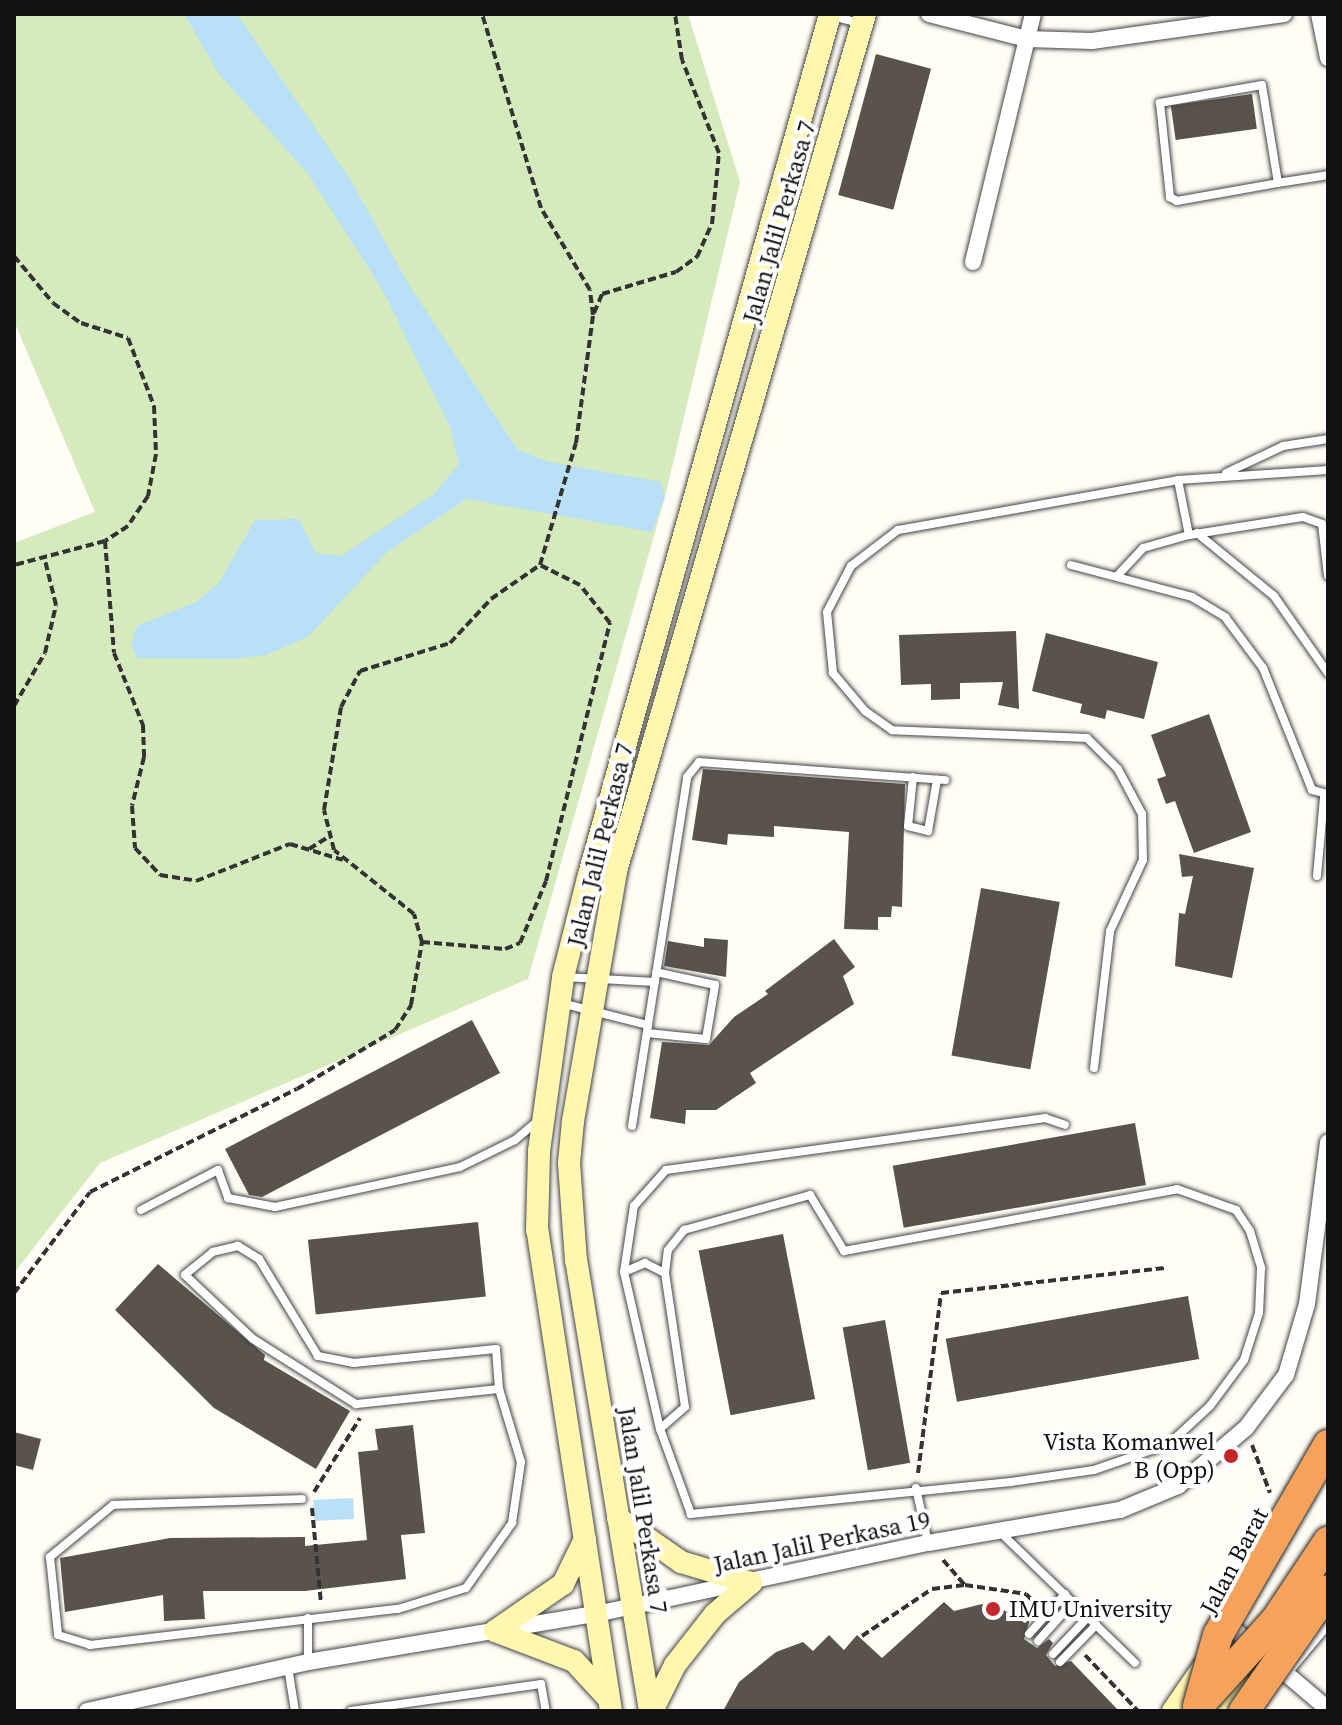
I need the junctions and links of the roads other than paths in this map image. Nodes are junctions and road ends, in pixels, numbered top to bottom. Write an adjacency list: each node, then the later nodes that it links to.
1 (929, 14): 7 (street)
2 (1033, 14): 7 (street)
3 (1284, 14): 7 (street)
4 (1319, 14): 8 (street)
5 (828, 15): 6 (lane); 24 (street, Jalan Jalil Perkasa 7)
6 (863, 18): 26 (street, Jalan Jalil Perkasa 7)
7 (1027, 39): 11 (street)
8 (1328, 58)
9 (1328, 175): 10 (lane)
10 (1278, 183): 10 (lane)
11 (973, 262)
12 (1328, 439): 14 (lane)
13 (1328, 470): 14 (lane)
14 (1222, 475): 15 (lane)
15 (1178, 480): 16 (lane); 30 (lane)
16 (1193, 534): 18 (lane); 19 (lane); 20 (lane)
17 (1071, 565): 18 (lane)
18 (1118, 575): 22 (lane)
19 (1328, 576)
20 (1328, 673)
21 (913, 777): 21 (lane); 25 (lane)
22 (1326, 796): 23 (lane)
23 (1317, 876)
24 (563, 977): 26 (lane); 27 (street, Jalan Jalil Perkasa 7)
25 (656, 977): 26 (lane); 29 (lane); 29 (lane)
26 (595, 979): 28 (street, Jalan Jalil Perkasa 7)
27 (560, 1003): 28 (lane); 31 (street, Jalan Jalil Perkasa 7)
28 (590, 1008): 29 (lane); 43 (street, Jalan Jalil Perkasa 7)
29 (647, 1029): 33 (lane)
30 (1094, 1068)
31 (544, 1116): 35 (lane); 46 (street, Jalan Jalil Perkasa 7)
32 (1065, 1125): 36 (lane)
33 (632, 1126)
34 (1328, 1142): 45 (street, Jalan Jalil Perkasa 19)
35 (141, 1210)
36 (624, 1272): 37 (lane); 39 (lane)
37 (665, 1273): 39 (lane); 41 (lane)
38 (499, 1389): 38 (lane); 56 (lane)
39 (660, 1429): 41 (lane)
40 (1327, 1441): 59 (street, Jalan Barat); 71 (highway, bridge)
41 (916, 1488): 48 (lane)
42 (302, 1499): 56 (lane)
43 (618, 1518): 49 (street); 53 (street, Jalan Jalil Perkasa 7)
44 (1328, 1525): 63 (street)
45 (999, 1531): 48 (street, Jalan Jalil Perkasa 19); 51 (lane)
46 (586, 1538): 54 (street, Jalan Jalil Perkasa 7); 60 (street)
47 (1328, 1542): 71 (highway, bridge)
48 (928, 1543): 49 (street, Jalan Jalil Perkasa 19)
49 (751, 1583): 53 (street, Jalan Jalil Perkasa 19); 77 (street)
50 (1328, 1590): 78 (highway, bridge)
51 (1065, 1594): 52 (lane); 61 (lane)
52 (1073, 1602): 55 (lane); 62 (lane)
53 (632, 1606): 54 (street, Jalan Jalil Perkasa 19); 77 (street, Jalan Jalil Perkasa 7)
54 (596, 1614): 60 (street, Jalan Jalil Perkasa 19); 70 (street, Jalan Jalil Perkasa 7)
55 (1088, 1617): 57 (lane); 64 (lane)
56 (308, 1618): 65 (lane)
57 (1096, 1625): 66 (lane); 67 (lane)
58 (1328, 1625): 69 (lane)
59 (1230, 1626): 63 (street); 71 (street, Jalan Barat)
60 (495, 1631): 65 (street, Jalan Jalil Perkasa 19); 70 (street)
61 (1029, 1634)
62 (1038, 1641)
63 (1256, 1647): 69 (street); 71 (street)
64 (1053, 1654)
65 (308, 1662): 68 (street, Jalan Jalil Perkasa 19)
66 (1060, 1662)
67 (1135, 1663)
68 (288, 1666): 73 (street, Jalan Jalil Perkasa 19); 74 (lane)
69 (1287, 1674): 72 (street)
70 (611, 1705)
71 (1196, 1709)
72 (1328, 1709)
73 (87, 1711)
74 (295, 1711)
75 (351, 1711): 76 (lane)
76 (546, 1711)
77 (651, 1711)
78 (1244, 1711)

